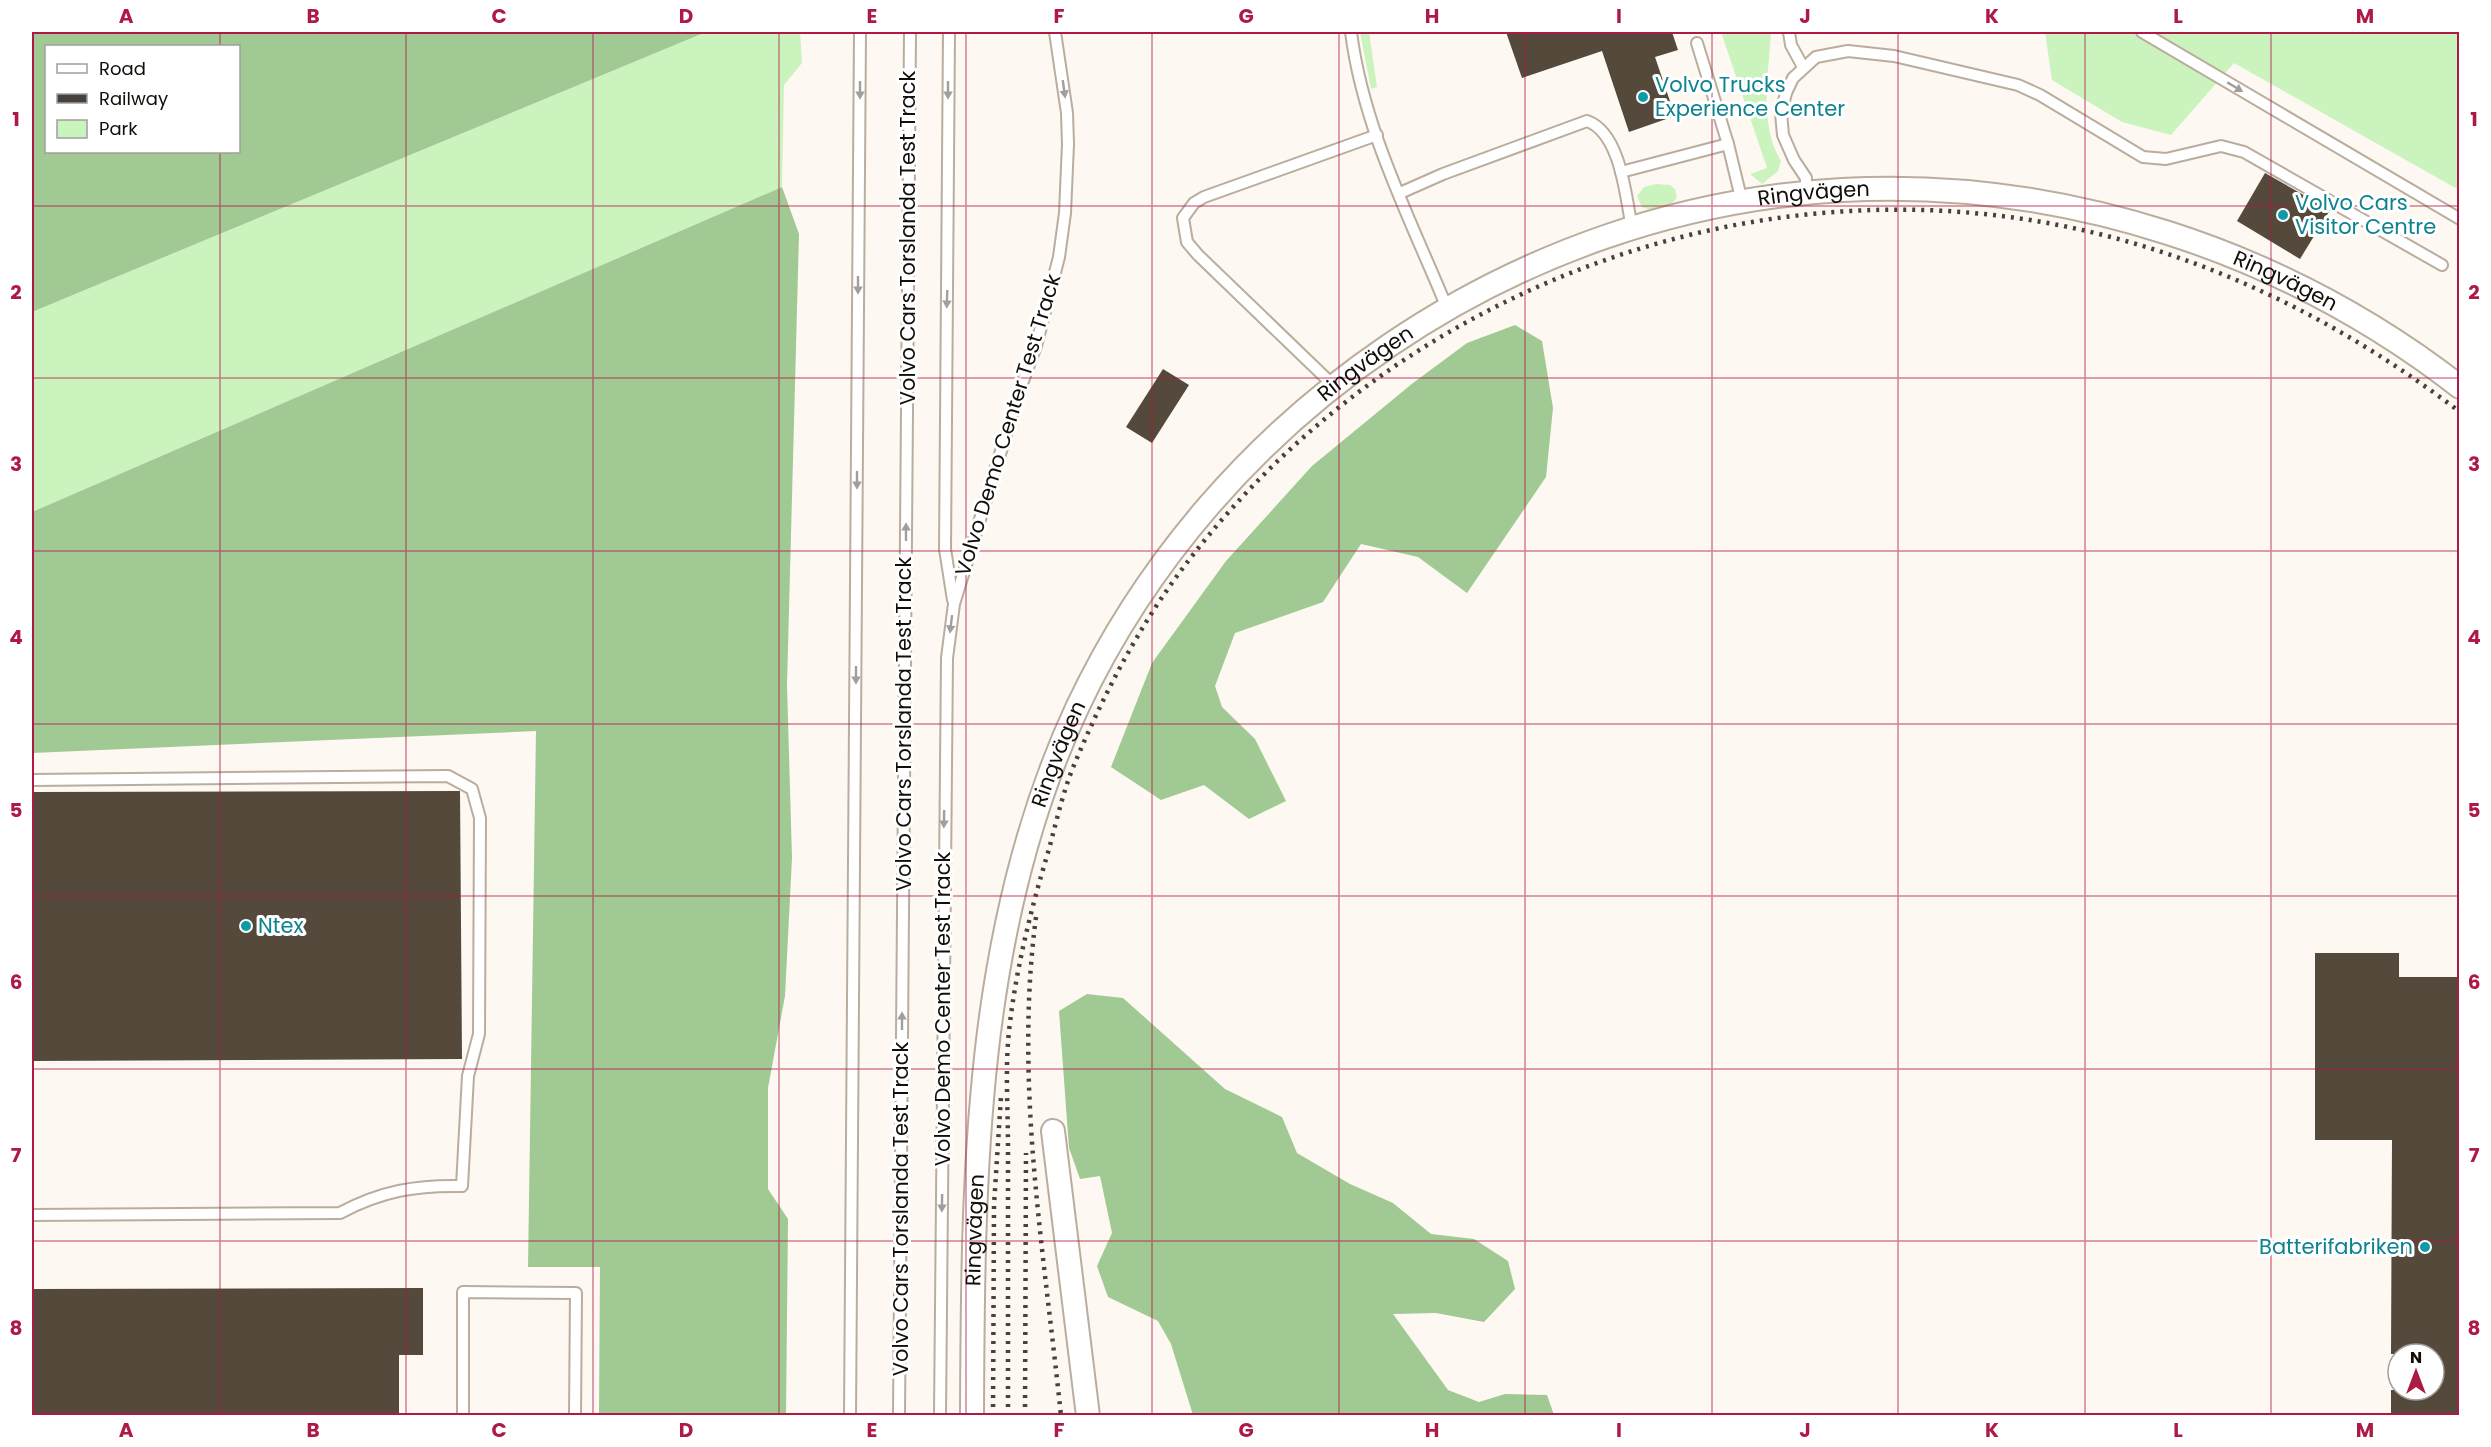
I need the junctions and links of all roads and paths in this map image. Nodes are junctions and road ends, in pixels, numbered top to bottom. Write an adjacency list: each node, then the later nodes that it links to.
1 (860, 32): 29 (lane, one-way to 29)
2 (910, 32): 30 (lane, Volvo Cars Torslanda Test Track, one-way to 2)
3 (950, 32): 23 (lane, Volvo Demo Center Test Track, one-way to 23)
4 (1055, 32): 23 (lane, Volvo Demo Center Test Track, one-way to 23)
5 (1351, 32): 10 (lane)
6 (1789, 32): 9 (lane)
7 (2142, 32): 17 (lane, one-way to 17)
8 (1696, 43): 11 (lane)
9 (1803, 67): 14 (lane); 19 (lane)
10 (1377, 135): 13 (lane); 21 (lane)
11 (1728, 144): 12 (lane); 15 (lane)
12 (1621, 172): 13 (lane); 18 (lane)
13 (1400, 193): 20 (lane)
14 (1806, 193): 15 (street, Ringvägen); 22 (street, Ringvägen)
15 (1742, 202): 18 (street, Ringvägen)
16 (2460, 206): 17 (lane)
17 (2458, 218)
18 (1632, 229): 20 (street, Ringvägen)
19 (2442, 265)
20 (1447, 308): 21 (street, Ringvägen)
21 (1333, 385): 32 (street, Ringvägen)
22 (2460, 387)
23 (954, 604): 31 (lane, Volvo Demo Center Test Track, one-way to 31)
24 (32, 780): 26 (lane)
25 (1053, 1131): 33 (street)
26 (32, 1215)
27 (463, 1416): 28 (lane)
28 (575, 1416)
29 (850, 1416)
30 (899, 1416)
31 (940, 1416)
32 (972, 1416)
33 (1088, 1416)

